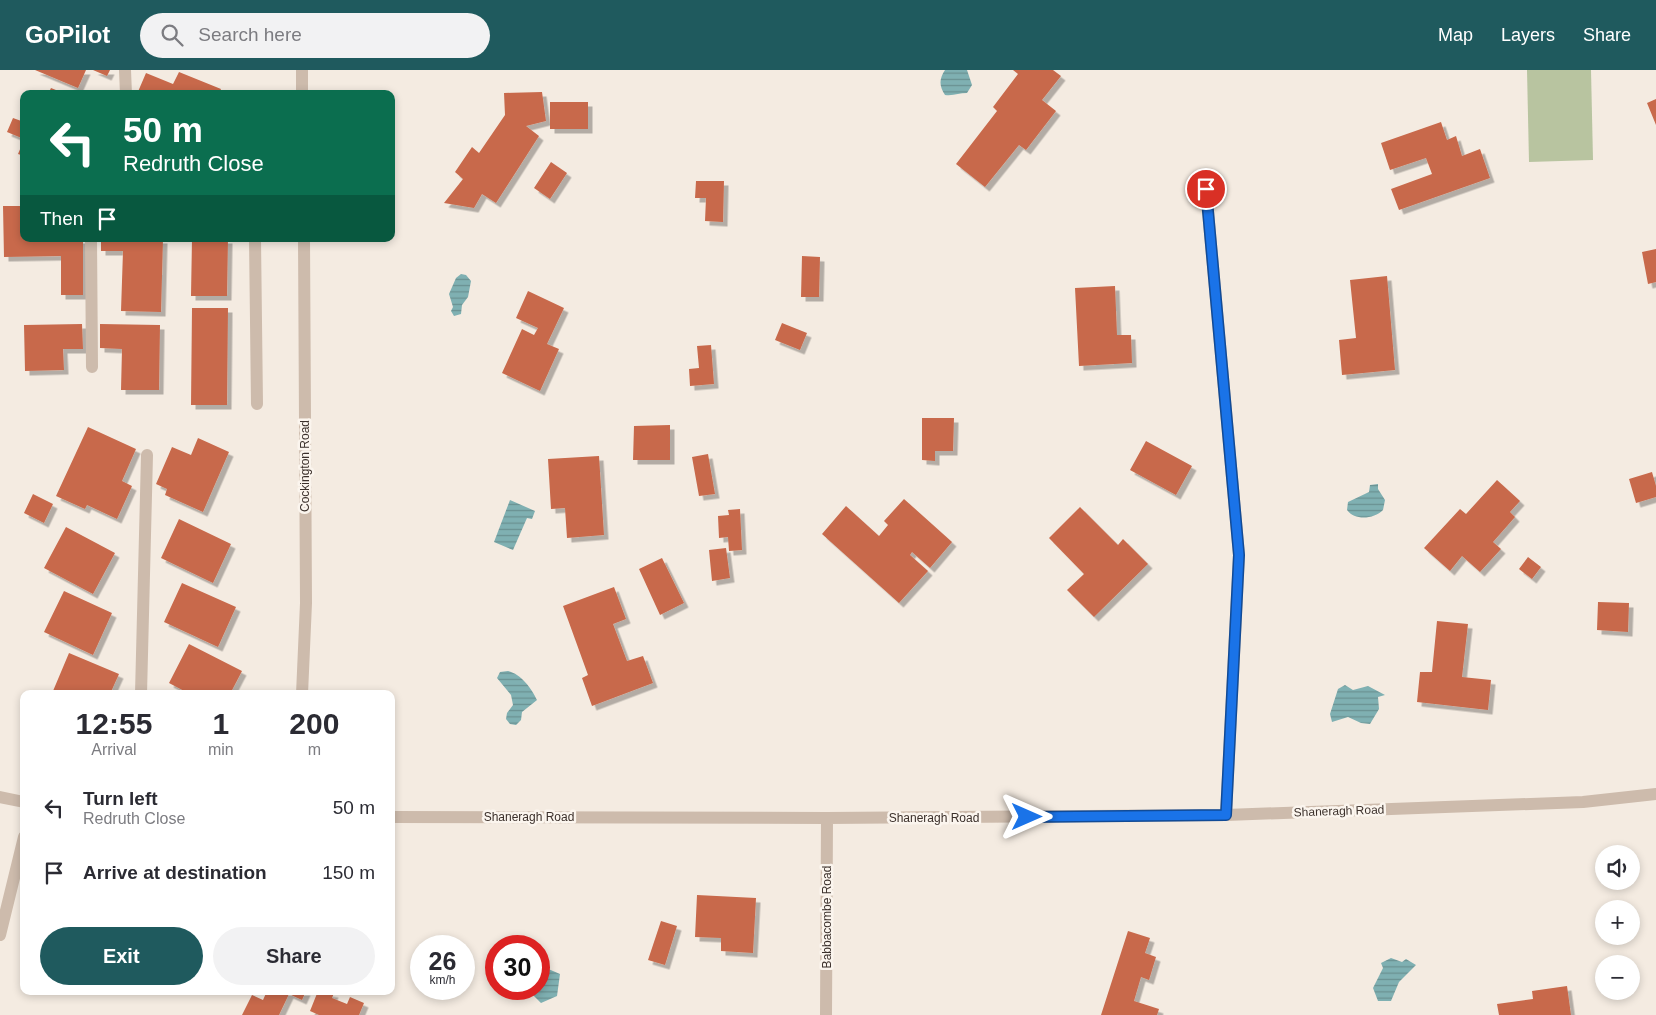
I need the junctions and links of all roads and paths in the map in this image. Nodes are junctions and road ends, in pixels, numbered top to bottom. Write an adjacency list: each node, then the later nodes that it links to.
1 (125, 70): 3 (street)
2 (302, 70): 4 (street)
3 (126, 90)
4 (302, 90)
5 (1206, 189): 17 (street)
6 (91, 242): 9 (street)
7 (255, 242): 10 (street)
8 (304, 242): 13 (street, Cockington Road)
9 (92, 367)
10 (257, 404)
11 (147, 455): 12 (street)
12 (141, 690)
13 (302, 690)
14 (1656, 794): 17 (street, Shaneragh Road)
15 (0, 797): 16 (street)
16 (20, 801)
17 (1226, 815): 19 (street, Shaneragh Road)
18 (395, 816): 19 (street, Shaneragh Road)
19 (827, 818): 22 (street, Babbacombe Road)
20 (20, 852): 21 (street)
21 (0, 935)
22 (826, 1015)

